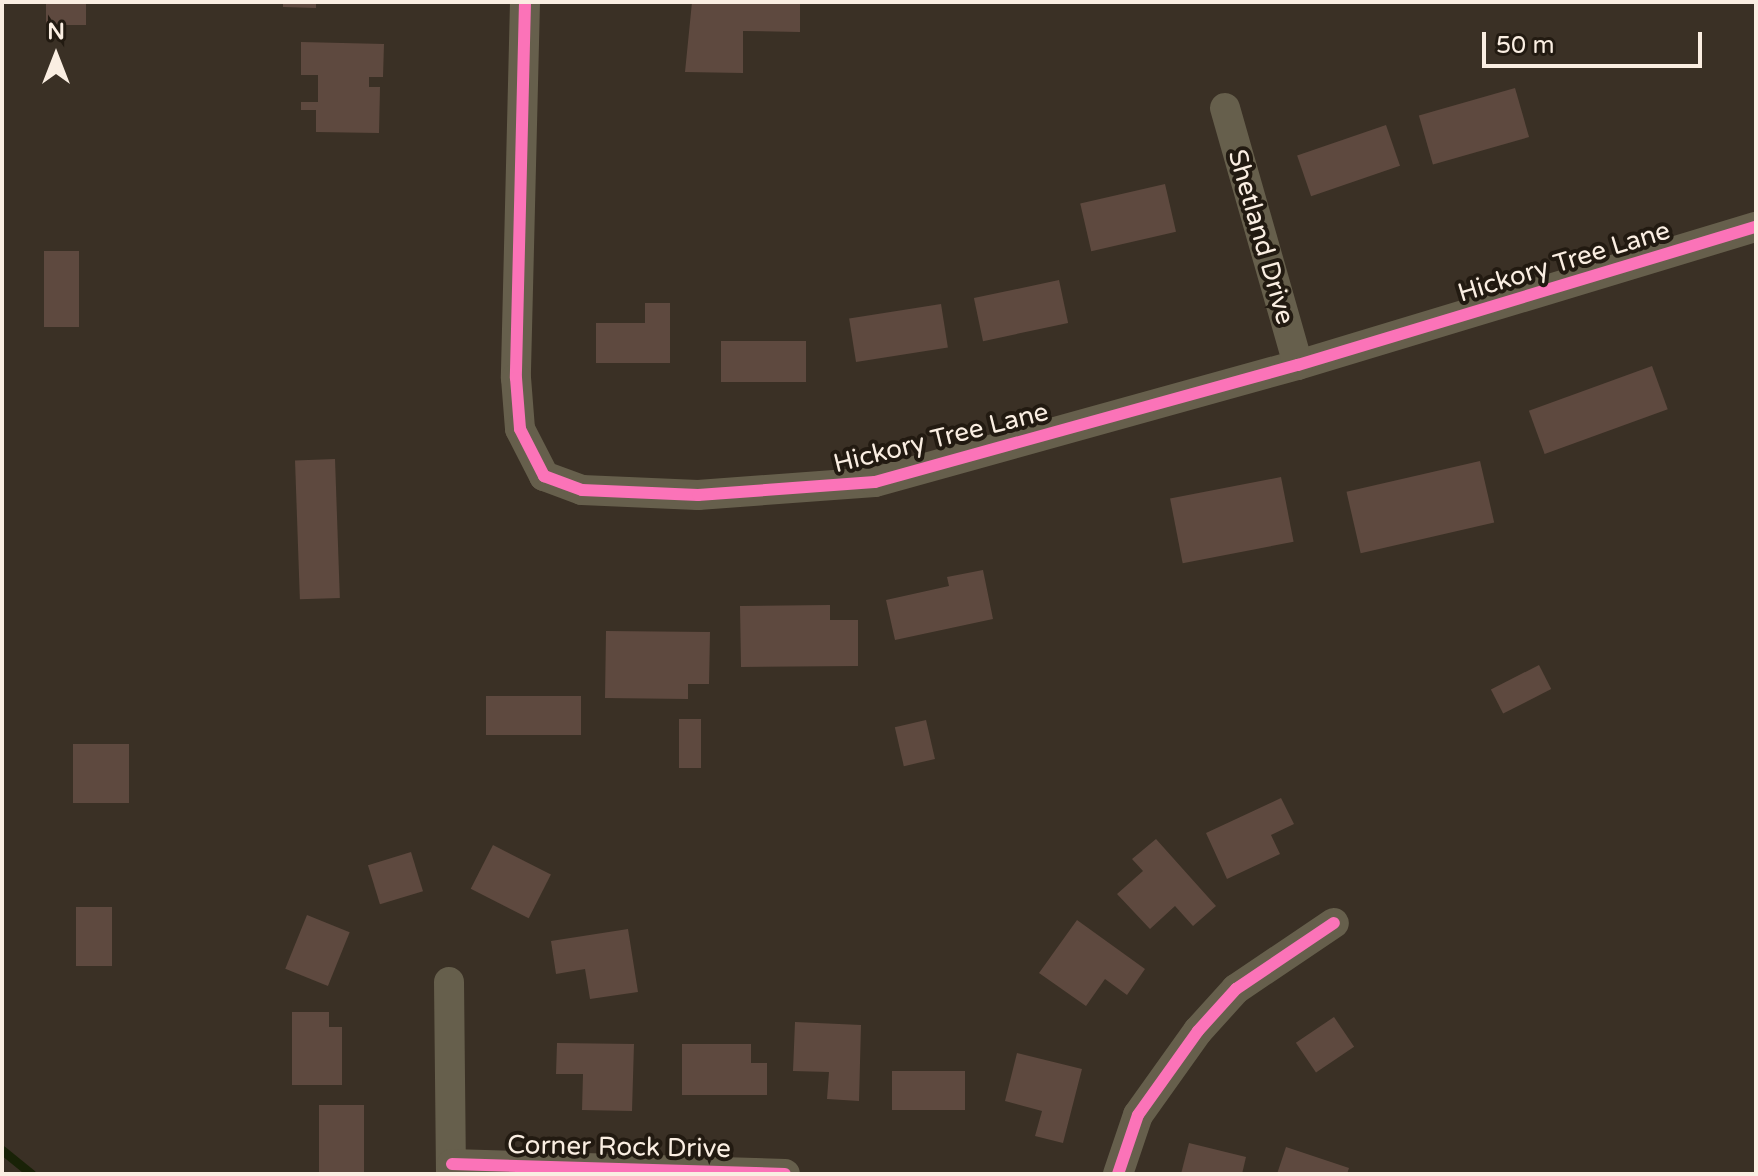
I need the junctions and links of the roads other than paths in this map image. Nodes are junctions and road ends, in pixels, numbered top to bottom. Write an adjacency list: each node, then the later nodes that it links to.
1 (525, 2): 4 (street, Hickory Tree Lane)
2 (1225, 108): 4 (street, Shetland Drive)
3 (1756, 227): 4 (street, Hickory Tree Lane)
4 (1298, 365)
5 (1334, 923): 9 (street)
6 (449, 982): 7 (street)
7 (452, 1169): 8 (street, Corner Rock Drive)
8 (785, 1174)
9 (1118, 1174)

